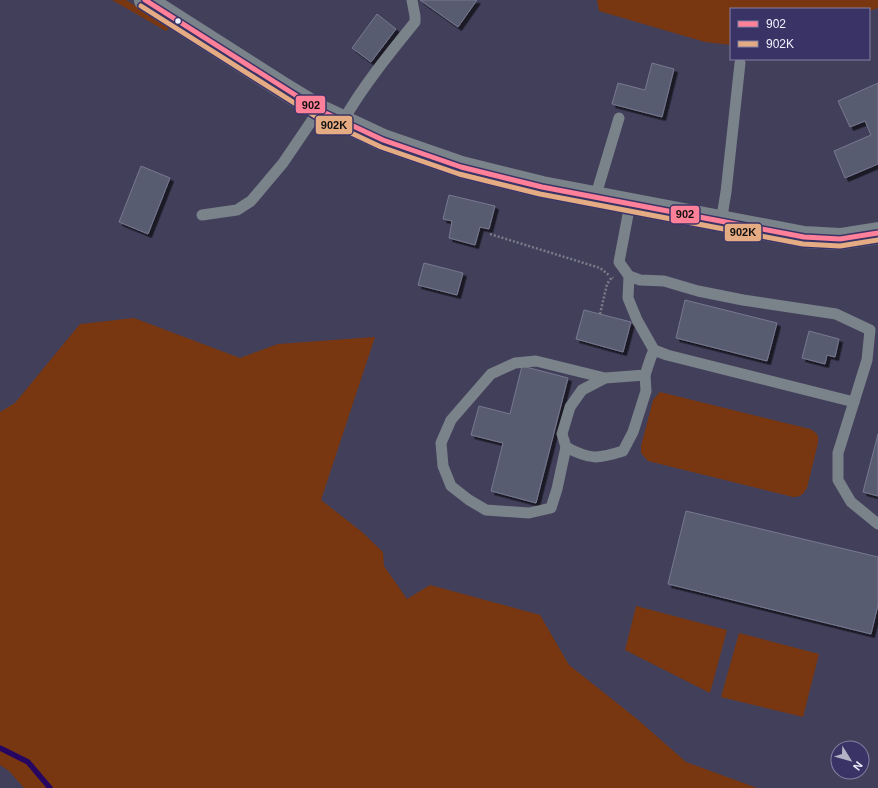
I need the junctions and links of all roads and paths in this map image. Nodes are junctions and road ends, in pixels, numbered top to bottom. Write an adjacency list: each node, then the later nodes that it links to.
1 (145, 0): 4 (street)
2 (412, 0): 6 (lane)
3 (740, 63): 10 (lane)
4 (319, 110): 6 (street); 9 (lane)
5 (619, 118): 7 (lane)
6 (343, 121): 7 (street)
7 (595, 198): 8 (street)
8 (630, 204): 10 (street); 13 (lane)
9 (202, 215)
10 (721, 222): 12 (street)
11 (490, 234): 14 (path)
12 (878, 234)
13 (629, 276): 17 (lane); 20 (lane)
14 (612, 277)
15 (608, 284): 16 (path)
16 (600, 314)
17 (654, 350): 18 (lane); 20 (lane)
18 (646, 375): 19 (lane); 21 (lane)
19 (605, 378): 21 (lane); 21 (lane)
20 (854, 402): 22 (lane)
21 (566, 447)
22 (878, 524)

